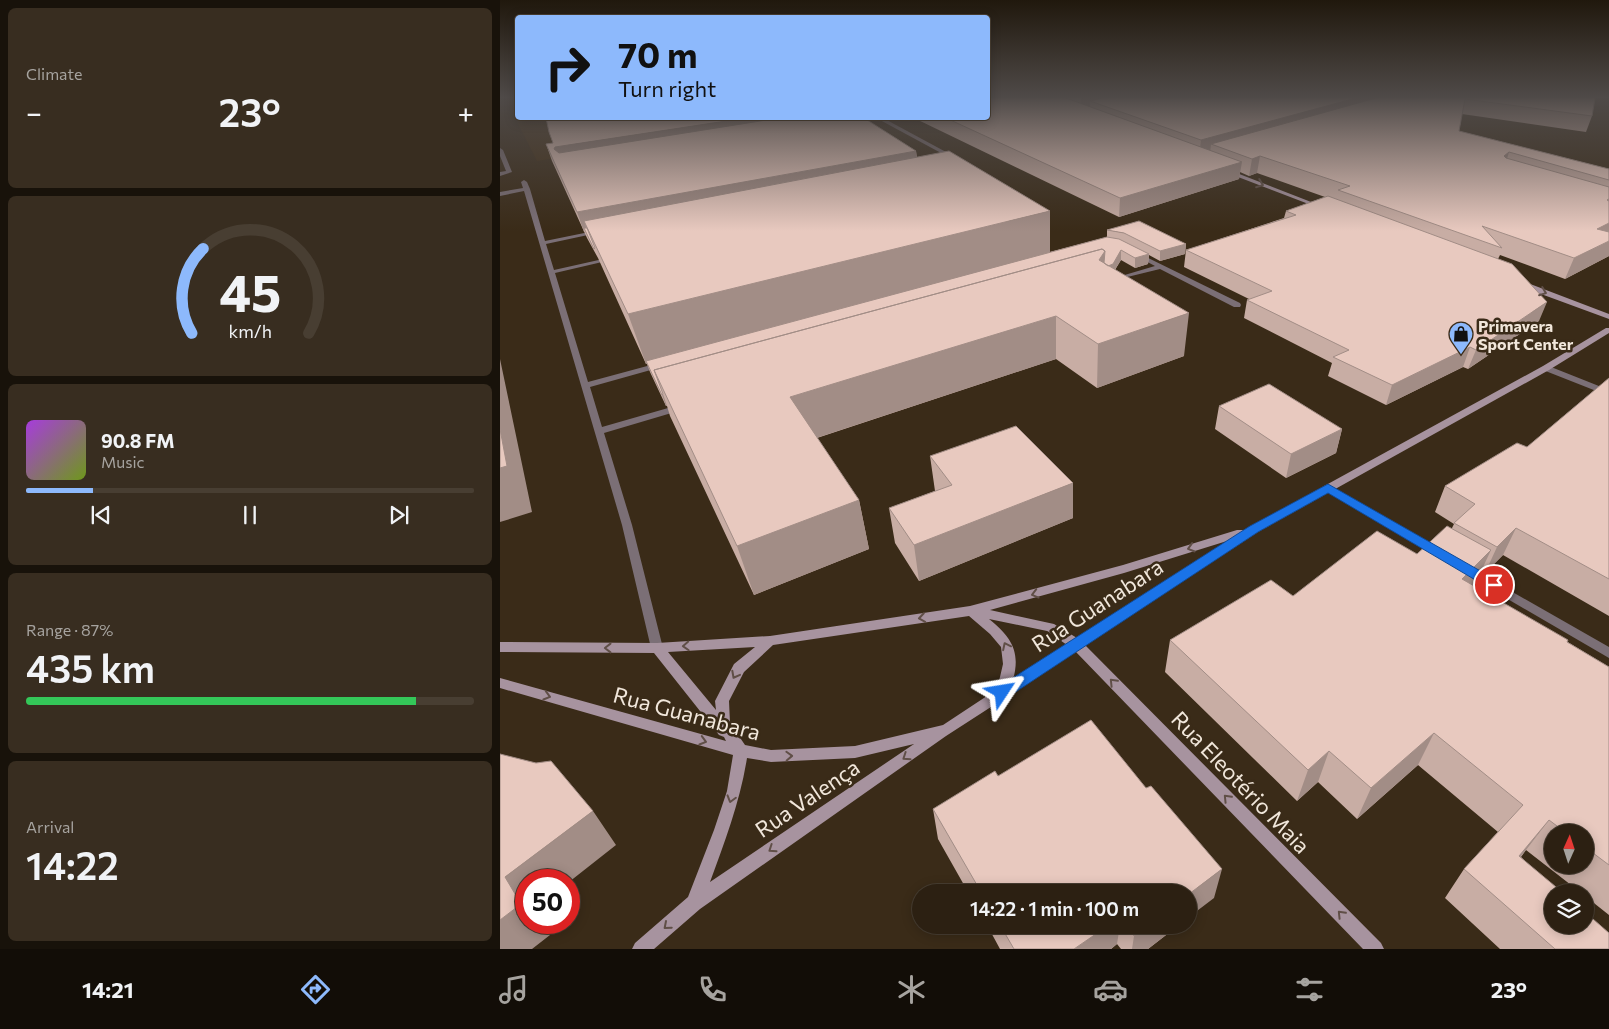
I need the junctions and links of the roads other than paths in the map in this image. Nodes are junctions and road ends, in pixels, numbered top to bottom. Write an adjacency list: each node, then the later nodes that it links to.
1 (924, 142): 3 (street)
2 (500, 150): 5 (street)
3 (954, 164)
4 (1218, 168): 7 (main road, one-way to 7)
5 (500, 174)
6 (500, 194): 9 (street)
7 (1329, 210)
8 (602, 232): 9 (street)
9 (543, 243): 13 (street)
10 (1128, 250): 12 (street)
11 (619, 257): 13 (street)
12 (1160, 267): 15 (street); 16 (street)
13 (552, 272): 21 (street)
14 (1515, 281): 17 (main road, one-way to 17)
15 (1103, 283)
16 (1237, 304)
17 (1609, 317)
18 (1609, 330): 20 (main road, Rua Guanabara)
19 (672, 362): 21 (street)
20 (1546, 368): 22 (street); 25 (main road, Rua Guanabara)
21 (586, 385): 24 (street)
22 (1609, 393)
23 (694, 404): 24 (street)
24 (599, 431): 31 (street)
25 (1328, 488): 26 (main road, Rua Guanabara); 32 (street)
26 (1254, 529): 27 (main road, Rua Guanabara, one-way to 27); 29 (main road, Rua Guanabara)
27 (970, 611): 28 (main road, Rua Guanabara, one-way to 28); 29 (main road, Rua Eleotério Maia); 34 (main road, one-way to 27)
28 (770, 641): 31 (main road, Rua Guanabara, one-way to 31); 36 (main road, one-way to 36)
29 (1076, 644): 34 (main road, Rua Guanabara); 39 (main road, Rua Eleotério Maia, one-way to 29)
30 (500, 648): 31 (main road, Rua Guanabara, one-way to 30)
31 (657, 648): 36 (main road)
32 (1609, 653)
33 (500, 683): 36 (main road, Rua Guanabara, one-way to 36)
34 (1002, 692): 35 (main road, Rua Guanabara)
35 (946, 730): 36 (main road, Rua Guanabara, one-way to 35); 37 (main road, Rua Valença, one-way to 37)
36 (741, 751): 37 (main road, Rua Valença, one-way to 37)
37 (694, 903): 38 (main road, Rua Valença, one-way to 38)
38 (641, 949)
39 (1375, 949)

